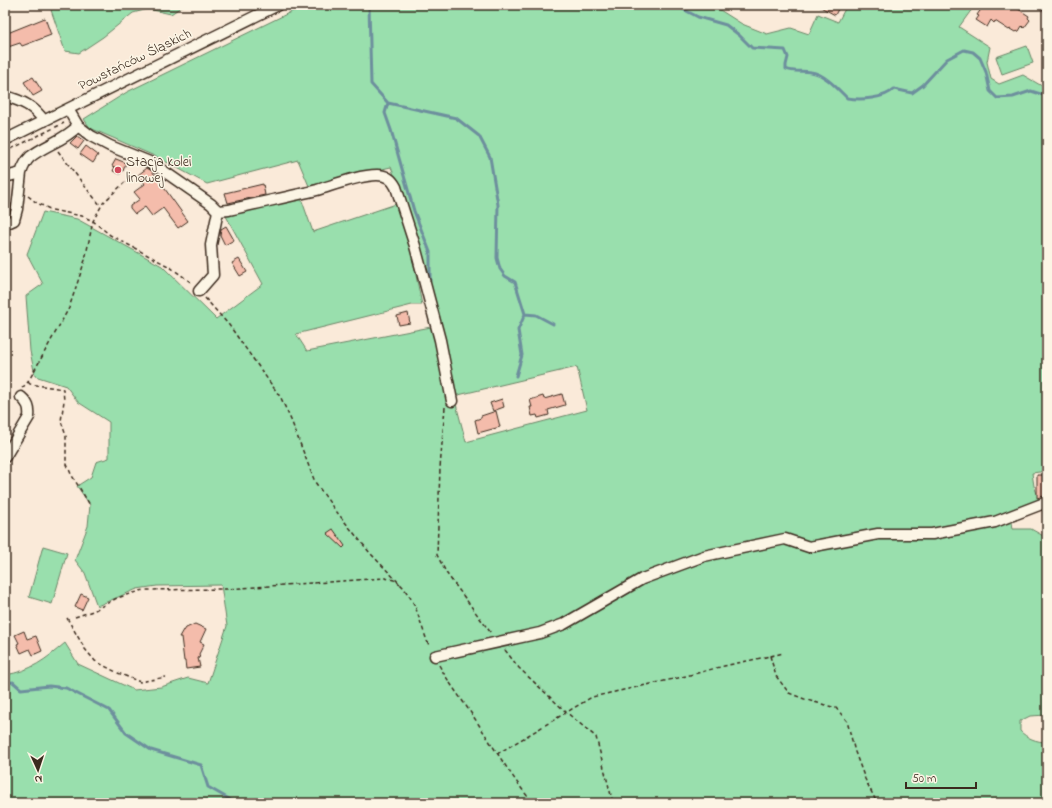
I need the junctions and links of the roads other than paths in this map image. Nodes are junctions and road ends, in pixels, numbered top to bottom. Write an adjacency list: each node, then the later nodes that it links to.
1 (278, 5): 3 (street, Powstańców Śląskich)
2 (5, 96): 4 (street)
3 (68, 109): 4 (street, Powstańców Śląskich); 5 (street)
4 (44, 121): 6 (street, Powstańców Śląskich)
5 (76, 122): 7 (street); 9 (street)
6 (5, 140)
7 (21, 173): 8 (street); 10 (street)
8 (5, 176)
9 (218, 211): 11 (street); 13 (street)
10 (5, 224)
11 (196, 288)
12 (21, 397): 14 (street)
13 (452, 401)
14 (5, 457)
15 (1047, 502): 16 (street)
16 (435, 656)

